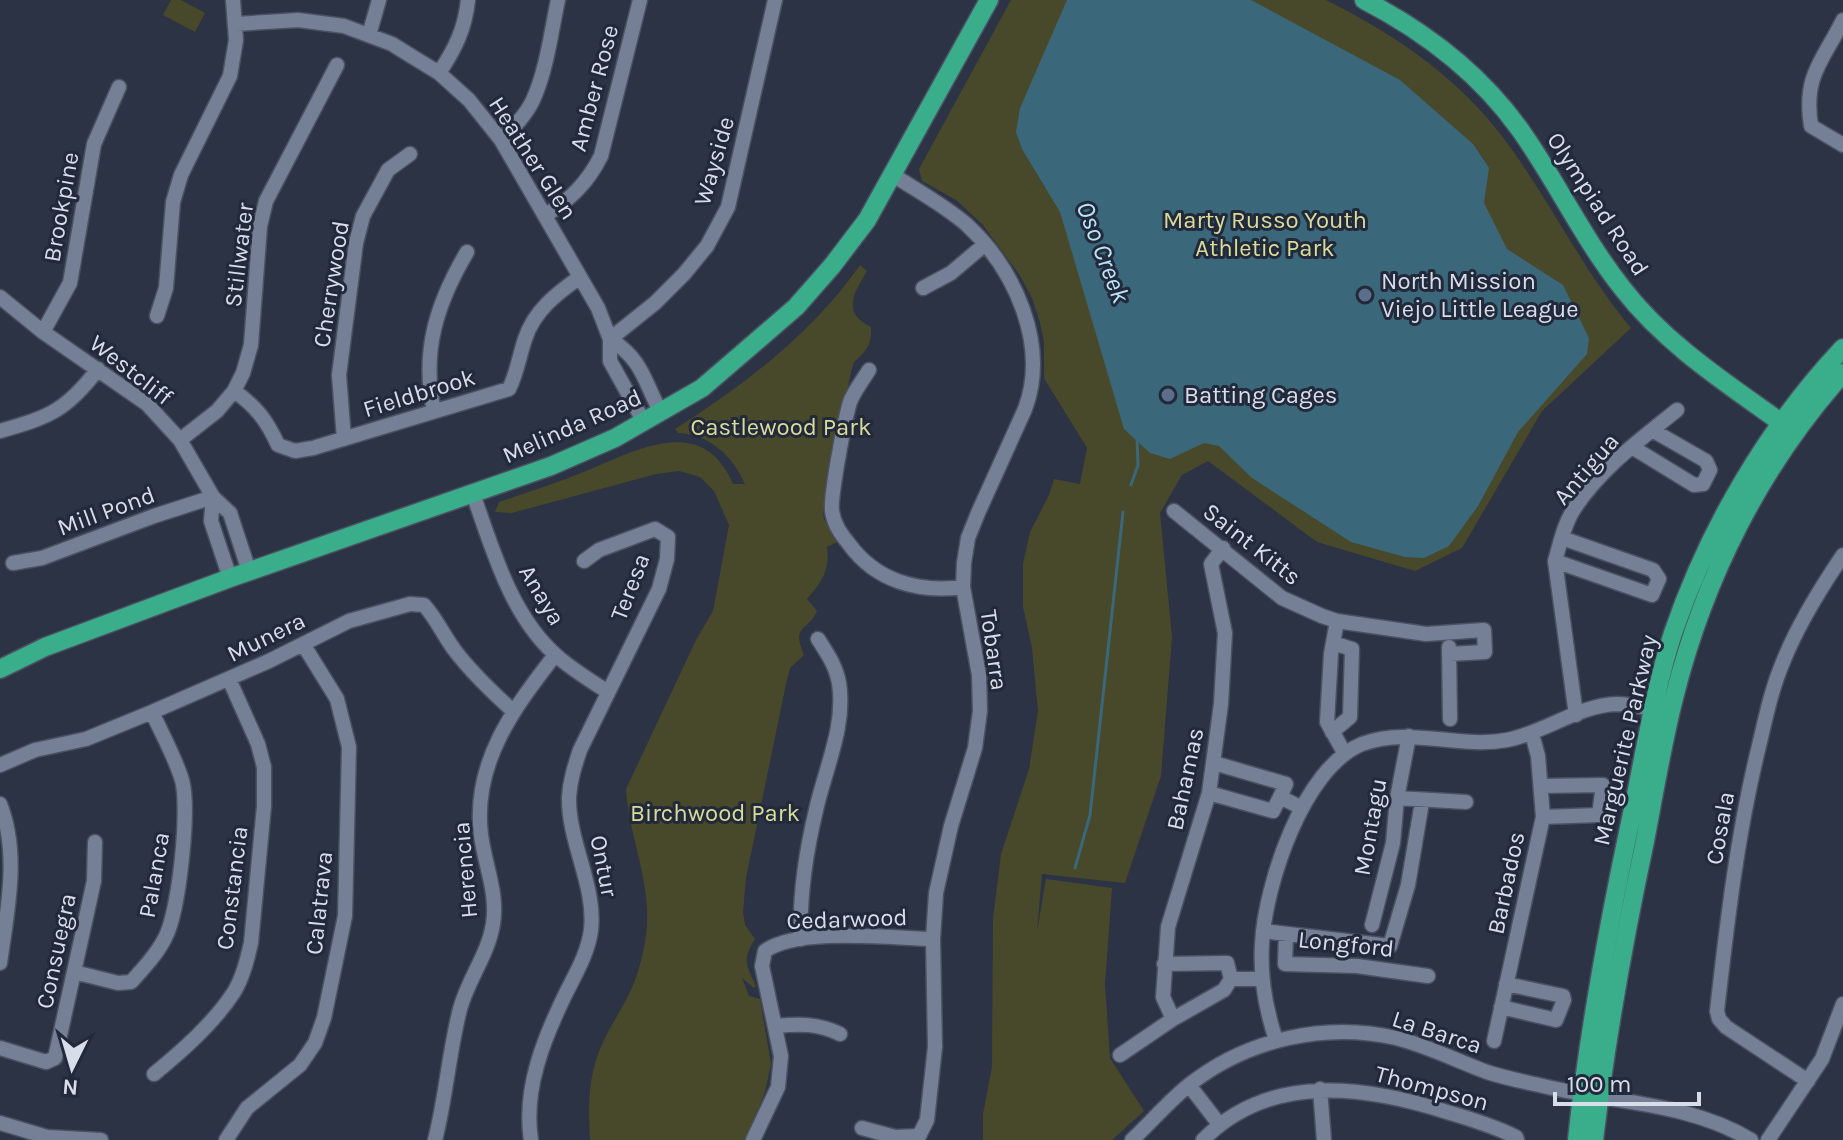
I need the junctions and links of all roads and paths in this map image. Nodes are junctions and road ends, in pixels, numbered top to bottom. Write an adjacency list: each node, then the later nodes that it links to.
1 (233, 0): 10 (street)
2 (379, 0): 11 (street)
3 (468, 0): 13 (street)
4 (558, 0): 15 (street)
5 (640, 0): 19 (street, Amber Rose)
6 (775, 0): 27 (street, Wayside)
7 (989, 0): 18 (main road, Melinda Road)
8 (1364, 0): 39 (main road, Olympiad Road)
9 (1843, 20): 16 (street)
10 (236, 24): 11 (street, Heather Glen); 25 (street)
11 (369, 35): 13 (street, Heather Glen)
12 (337, 65): 34 (street, Stillwater)
13 (439, 73): 15 (street, Heather Glen)
14 (119, 87): 26 (street, Brookpine)
15 (501, 140): 19 (street, Heather Glen)
16 (1843, 145)
17 (410, 154): 42 (street, Cherrywood)
18 (893, 175): 20 (street, Tobarra); 37 (main road, Melinda Road)
19 (546, 215): 22 (street, Heather Glen)
20 (984, 245): 23 (street); 58 (street, Tobarra)
21 (467, 252): 36 (street)
22 (580, 277): 27 (street, Heather Glen); 36 (street, Fieldbrook)
23 (923, 288)
24 (0, 297): 26 (street, Westcliff)
25 (157, 316)
26 (43, 332): 31 (street, Westcliff)
27 (610, 339): 29 (street); 30 (street, Heather Glen)
28 (1843, 348): 39 (main road, Marguerite Parkway)
29 (629, 355): 30 (street); 37 (street)
30 (614, 368): 38 (street, Heather Glen)
31 (98, 369): 41 (street); 43 (street, Westcliff)
32 (869, 370): 58 (street)
33 (1843, 373): 39 (main road, Marguerite Parkway)
34 (234, 391): 42 (street, Fieldbrook); 43 (street, Stillwater)
35 (1677, 410): 40 (street, Antigua)
36 (434, 411): 42 (street, Fieldbrook)
37 (661, 413): 38 (main road, Melinda Road)
38 (644, 422): 45 (main road, Melinda Road)
39 (1788, 428): 69 (main road, Marguerite Parkway); 121 (main road, Marguerite Parkway)
40 (1652, 430): 44 (street, Antigua); 44 (street)
41 (0, 431)
42 (344, 439)
43 (180, 440): 46 (street, Westcliff)
44 (1632, 447): 50 (street, Antigua)
45 (473, 494): 56 (main road, Melinda Road); 65 (street, Anaya)
46 (213, 497): 48 (street, Westcliff); 49 (street, Westcliff); 55 (street, Mill Pond)
47 (1174, 511): 51 (street, Saint Kitts)
48 (233, 523): 49 (street); 56 (street, Westcliff)
49 (214, 529): 57 (street, Westcliff)
50 (1562, 538): 54 (street, Antigua); 54 (street)
51 (1223, 548): 59 (street, Saint Kitts); 78 (street, Bahamas)
52 (1843, 555): 117 (street, Cosala)
53 (584, 561): 68 (street, Teresa)
54 (1555, 561): 72 (street, Antigua)
55 (13, 563)
56 (249, 571): 57 (main road, Melinda Road)
57 (230, 578): 66 (main road, Melinda Road)
58 (963, 587): 97 (street, Tobarra)
59 (1337, 621): 60 (street, Saint Kitts); 62 (street)
60 (1448, 633): 64 (street); 64 (street, Saint Kitts)
61 (818, 639): 96 (street)
62 (1333, 643): 74 (street); 74 (street)
63 (303, 644): 67 (street, Munera); 70 (street, Munera); 128 (street, Calatrava)
64 (1449, 654): 73 (street)
65 (555, 655): 68 (street, Anaya); 70 (street, Herencia)
66 (0, 669)
67 (229, 679): 71 (street, Munera); 116 (street, Constancia)
68 (608, 692): 130 (street, Ontur)
69 (1654, 709): 72 (street); 120 (main road, Marguerite Parkway)
70 (513, 711): 129 (street, Herencia)
71 (152, 712): 79 (street, Munera); 102 (street, Palanca)
72 (1576, 715): 75 (street)
73 (1450, 719)
74 (1332, 732): 77 (street)
75 (1532, 734): 76 (street); 80 (street, Barbados)
76 (1409, 736): 77 (street); 83 (street, Montagu)
77 (1345, 754): 87 (street)
78 (1214, 763): 81 (street, Bahamas); 82 (street)
79 (0, 765)
80 (1542, 786): 88 (street, Barbados); 88 (street)
81 (1209, 793): 82 (street); 100 (street, Bahamas)
82 (1280, 797): 87 (street)
83 (1397, 798): 84 (street); 90 (street, Montagu)
84 (1422, 802): 85 (street); 91 (street)
85 (1466, 802)
86 (0, 804): 92 (street)
87 (1302, 808): 94 (street)
88 (1543, 817): 106 (street, Barbados)
89 (95, 842): 102 (street, Consuegra)
90 (1386, 870): 91 (street); 93 (street, Montagu)
91 (1409, 876): 98 (street)
92 (5, 891): 99 (street)
93 (1372, 925)
94 (1263, 931): 95 (street); 105 (street)
95 (1286, 934): 98 (street); 101 (street, Longford)
96 (801, 939): 97 (street, Cedarwood); 110 (street, Cedarwood)
97 (933, 939): 124 (street, Tobarra)
98 (1359, 943): 101 (street)
99 (0, 963)
100 (1164, 964): 104 (street); 109 (street, Bahamas)
101 (1357, 966): 103 (street, Longford)
102 (74, 972): 114 (street, Consuegra)
103 (1428, 976)
104 (1231, 979): 105 (street); 109 (street)
105 (1262, 979): 112 (street)
106 (1506, 984): 107 (street, Barbados); 107 (street)
107 (1501, 1007): 113 (street, Barbados)
108 (1843, 1007): 117 (street)
109 (1173, 1019): 115 (street)
110 (775, 1026): 111 (street); 131 (street)
111 (840, 1034)
112 (1276, 1040): 118 (street, La Barca); 120 (street, La Barca)
113 (1494, 1041)
114 (0, 1048)
115 (1120, 1055)
116 (154, 1074)
117 (1808, 1081): 138 (street)
118 (1189, 1085): 123 (street); 132 (street, La Barca)
119 (1320, 1089): 123 (street, Thompson); 126 (street, Thompson); 134 (street)
120 (1582, 1094): 121 (street, La Barca); 135 (main road, Marguerite Parkway)
121 (1601, 1097): 136 (main road, Marguerite Parkway); 137 (street, La Barca)
122 (0, 1123): 125 (street)
123 (1219, 1124): 133 (street, Thompson)
124 (862, 1128)
125 (63, 1138): 127 (street)
126 (1516, 1139)
127 (101, 1140)
128 (226, 1140)
129 (435, 1140)
130 (531, 1140)
131 (753, 1140)
132 (1132, 1140)
133 (1203, 1140)
134 (1324, 1140)
135 (1577, 1140)
136 (1594, 1140)
137 (1751, 1140)
138 (1768, 1140)

